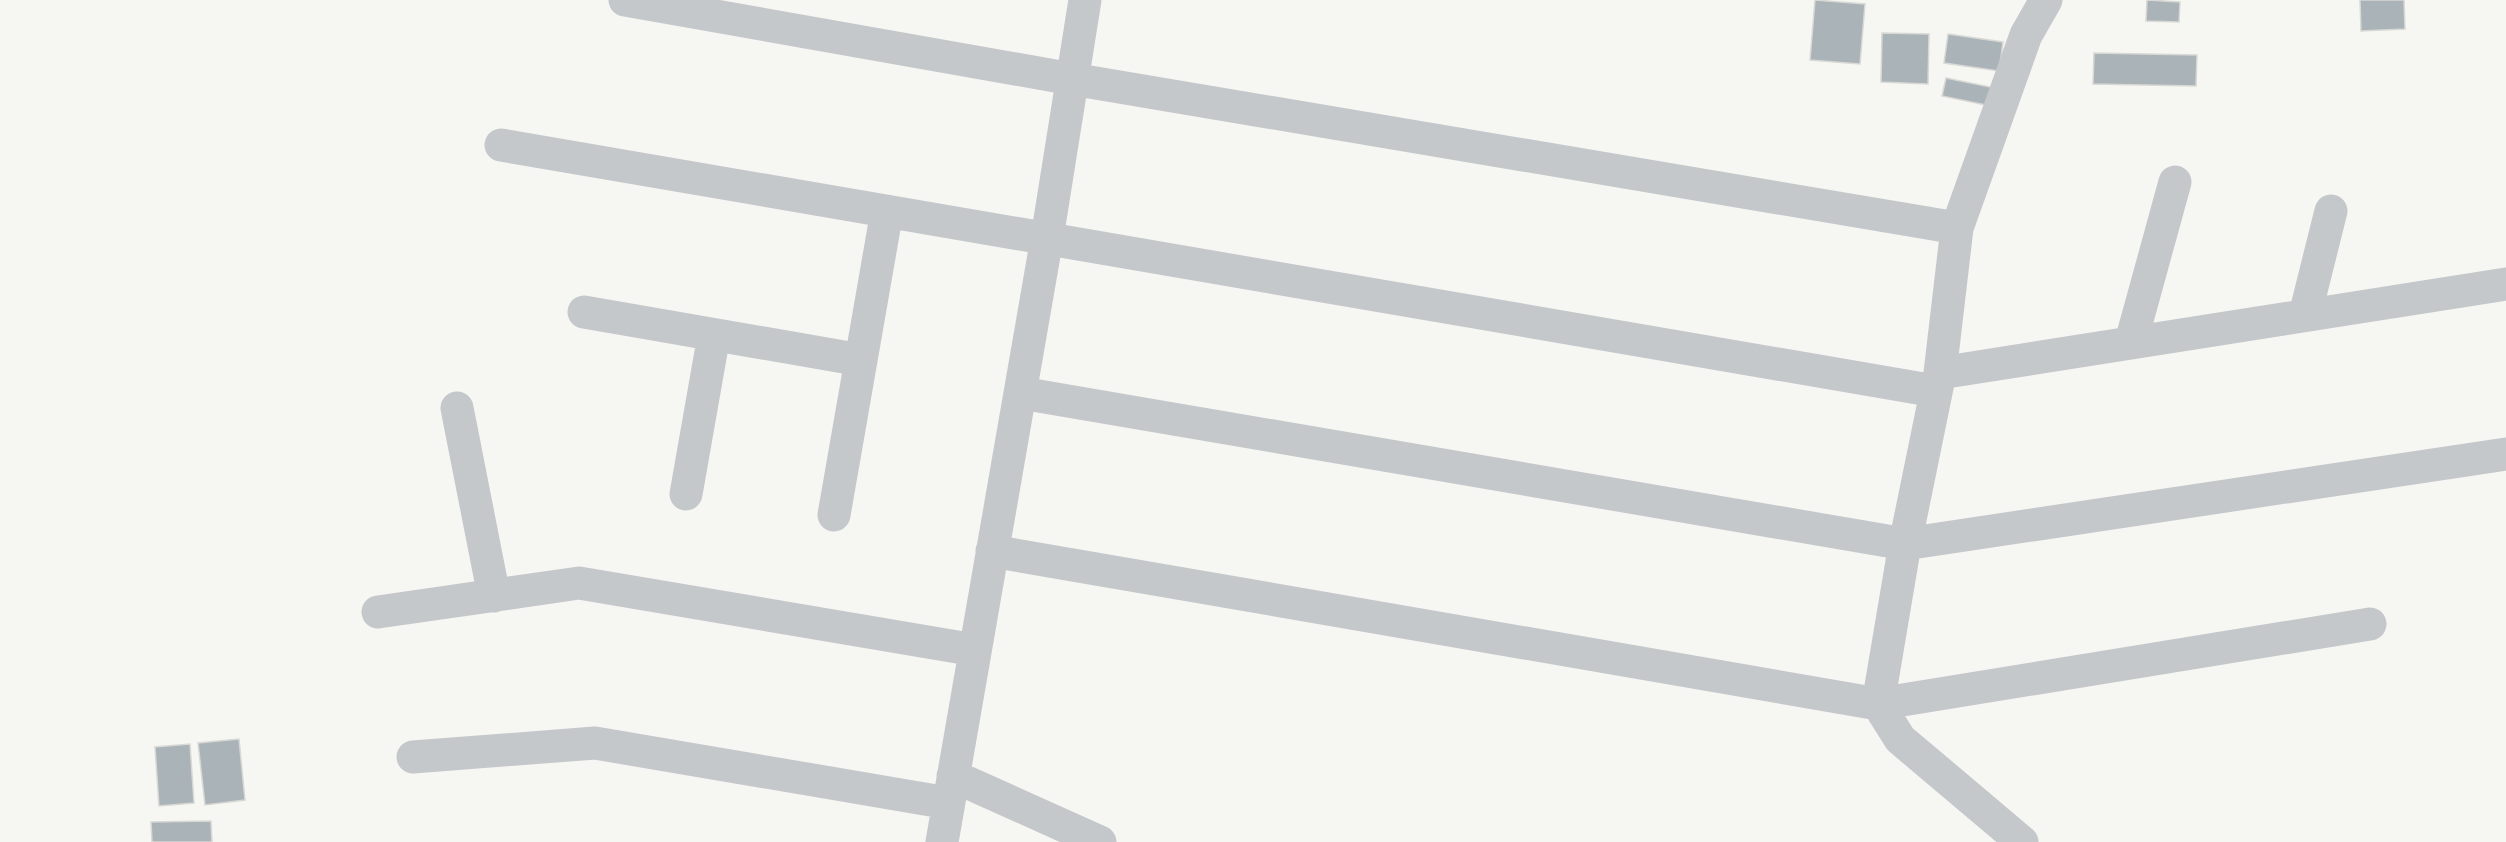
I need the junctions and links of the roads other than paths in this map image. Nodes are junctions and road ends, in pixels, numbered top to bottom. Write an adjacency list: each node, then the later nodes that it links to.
1 (625, 0): 4 (street)
2 (1085, 0): 4 (street)
3 (2041, 1): 9 (street)
4 (1072, 80): 9 (street); 10 (street)
5 (501, 145): 7 (street)
6 (2175, 182): 15 (street)
7 (887, 211): 10 (street); 16 (street)
8 (2331, 211): 13 (street)
9 (1957, 228): 17 (street)
10 (1047, 238): 17 (street); 18 (street)
11 (2506, 284): 13 (street)
12 (584, 312): 14 (street)
13 (2306, 315): 15 (street)
14 (714, 335): 16 (street); 21 (street)
15 (2131, 342): 17 (street)
16 (861, 360): 22 (street)
17 (1938, 382): 23 (street)
18 (1021, 393): 23 (street); 24 (street)
19 (457, 408): 25 (street)
20 (2506, 454): 23 (street)
21 (686, 494)
22 (834, 515)
23 (1905, 544): 29 (street)
24 (992, 552): 28 (street); 29 (street)
25 (494, 596): 26 (street); 28 (street)
26 (378, 612)
27 (2370, 624): 29 (street)
28 (975, 650): 31 (street)
29 (1878, 704): 34 (street)
30 (414, 757): 31 (street)
31 (950, 789): 32 (street); 33 (street)
32 (942, 842)
33 (1100, 842)
34 (2022, 842)

